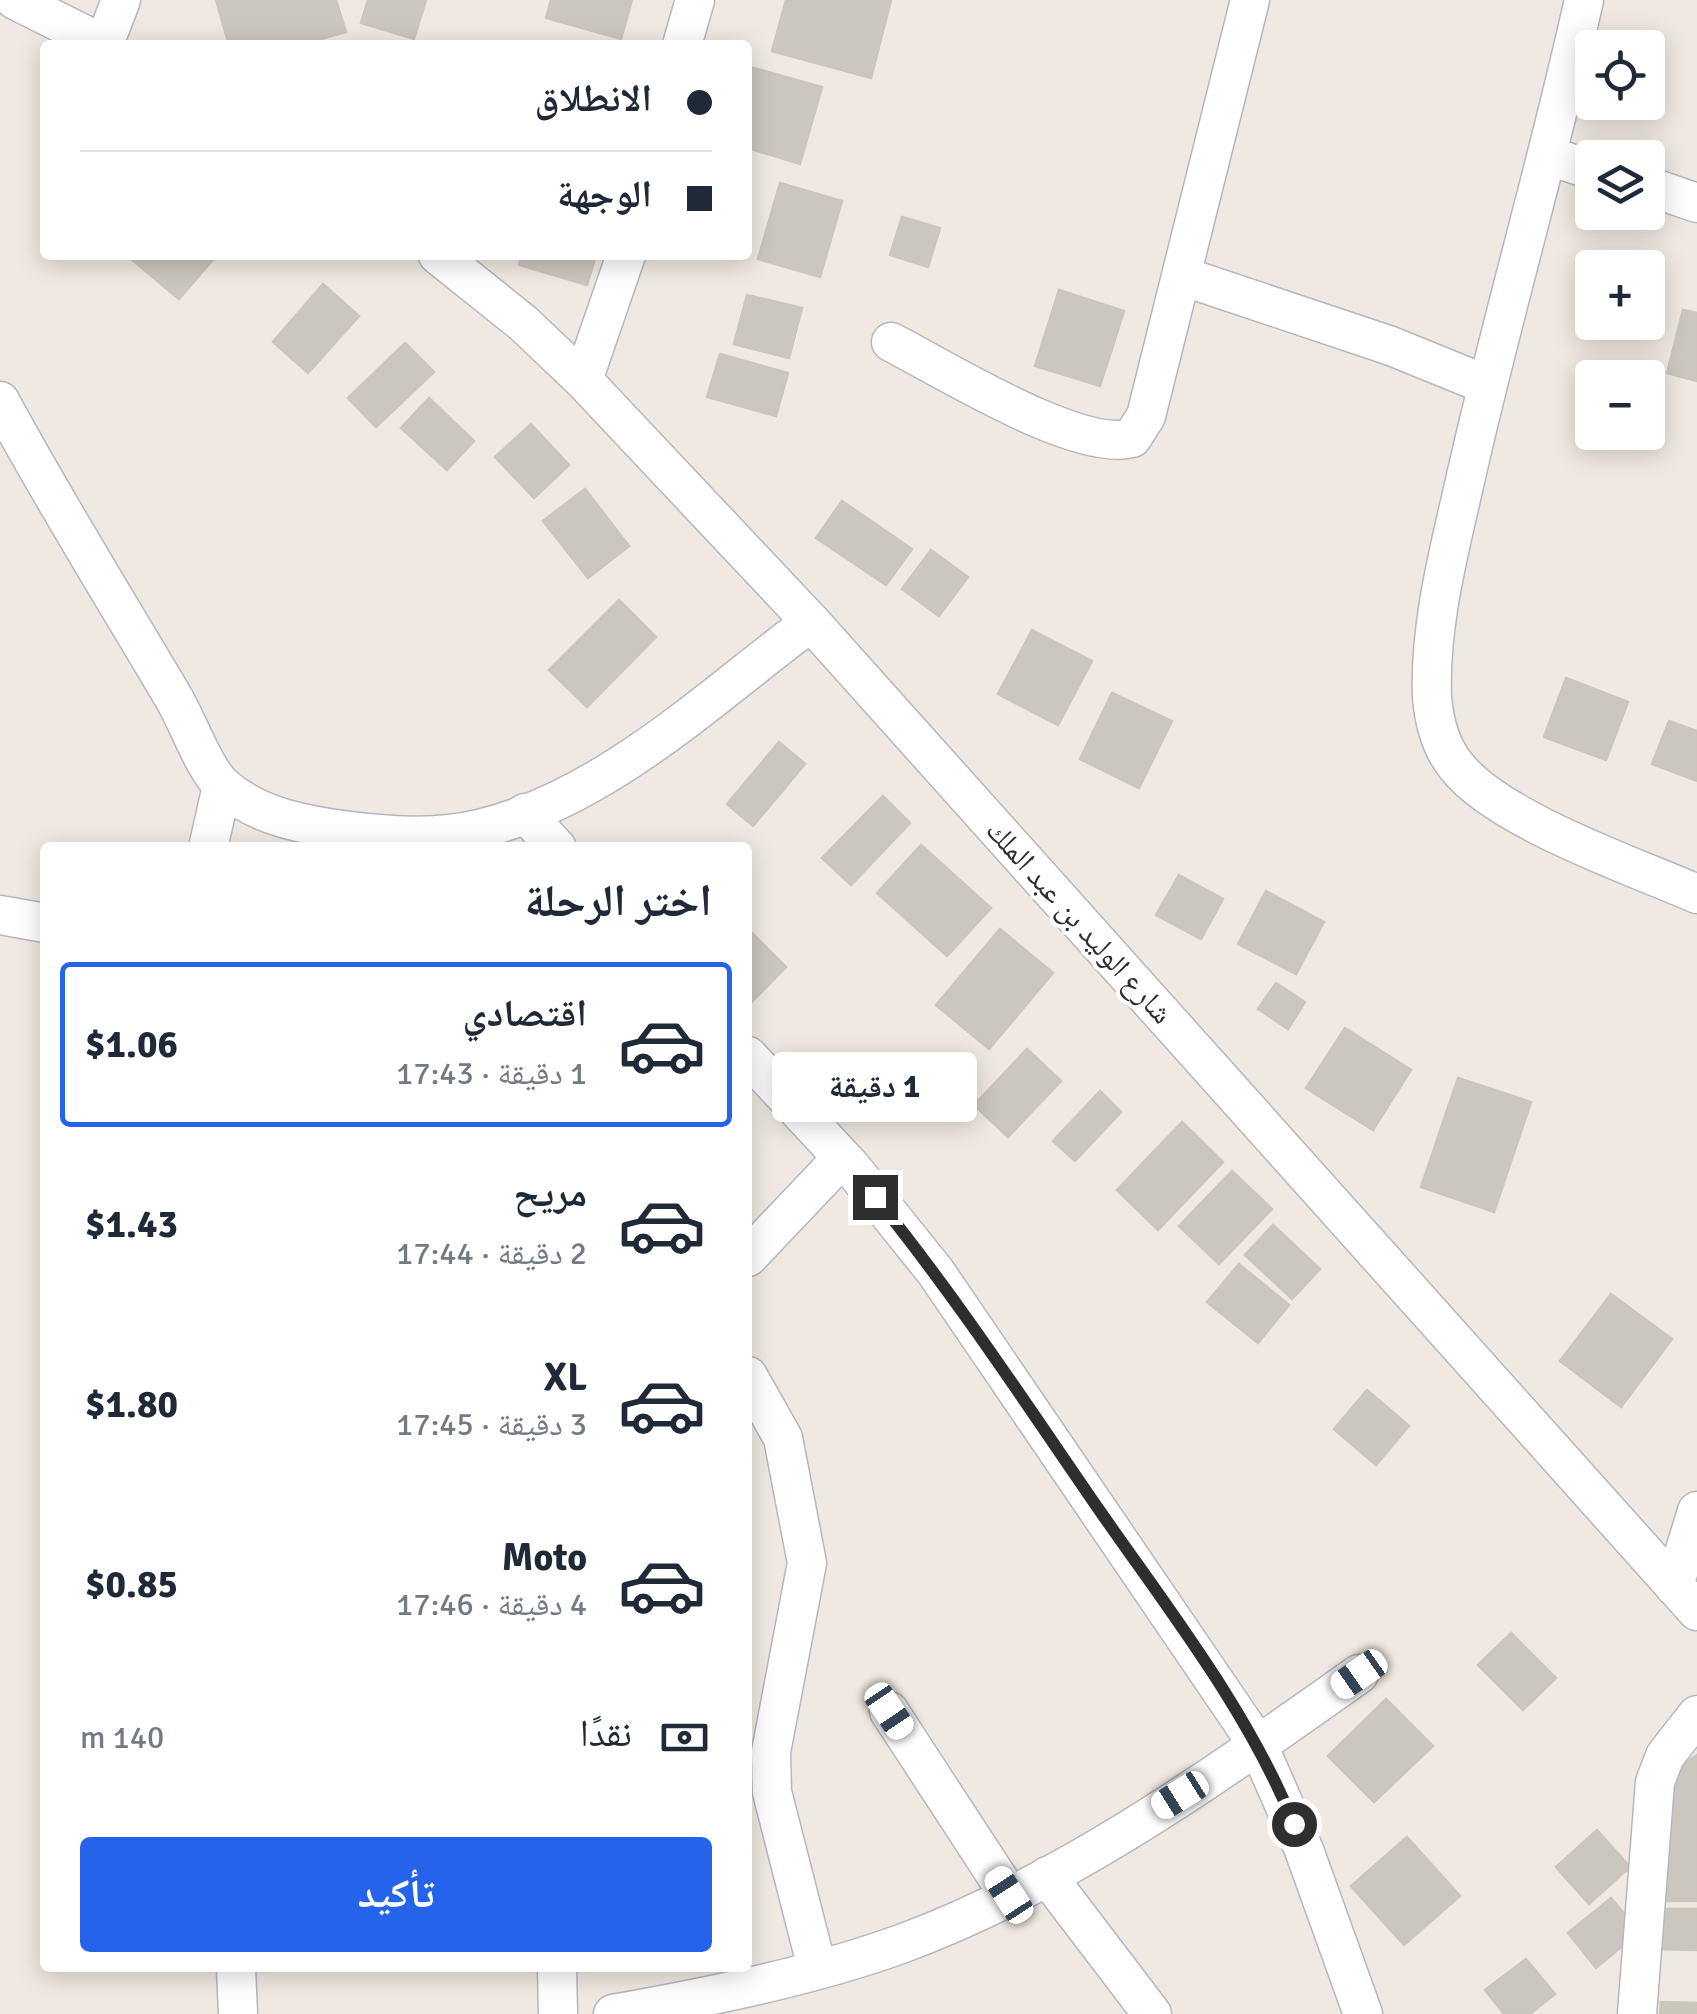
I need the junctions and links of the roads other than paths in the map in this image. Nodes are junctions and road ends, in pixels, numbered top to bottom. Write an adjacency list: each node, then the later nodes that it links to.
1 (14, 0): 6 (street)
2 (121, 0): 7 (street)
3 (695, 0): 8 (street)
4 (1250, 0): 15 (street)
5 (1584, 0): 9 (street)
6 (94, 40)
7 (106, 40)
8 (683, 40)
9 (1549, 156): 10 (street); 18 (street)
10 (1575, 164)
11 (1665, 192): 12 (street)
12 (1697, 203)
13 (444, 260): 17 (street, شارع الوليد بن عبد الملك)
14 (624, 260): 17 (street)
15 (1182, 276): 16 (street); 18 (street)
16 (891, 342)
17 (583, 380): 20 (street, شارع الوليد بن عبد الملك)
18 (1487, 385): 26 (street)
19 (0, 401): 21 (street)
20 (811, 622): 22 (street); 34 (street, شارع الوليد بن عبد الملك)
21 (222, 786): 23 (street); 24 (street)
22 (526, 813): 23 (street); 25 (street)
23 (293, 834)
24 (209, 842)
25 (552, 842)
26 (1697, 894)
27 (0, 915): 28 (street)
28 (40, 922)
29 (752, 1060): 30 (street)
30 (842, 1158): 31 (street); 38 (street)
31 (752, 1252)
32 (752, 1383): 41 (street)
33 (1697, 1511): 34 (street)
34 (1686, 1598)
35 (1359, 1674): 38 (street)
36 (889, 1711): 40 (street)
37 (1697, 1715): 49 (street)
38 (1258, 1745): 39 (street); 48 (street)
39 (1047, 1876): 40 (street); 47 (street)
40 (1009, 1895): 41 (street)
41 (818, 1968): 46 (street)
42 (236, 1972): 44 (street)
43 (557, 1972): 45 (street)
44 (238, 2014)
45 (558, 2014)
46 (612, 2014)
47 (1152, 2014)
48 (1363, 2014)
49 (1637, 2014)

